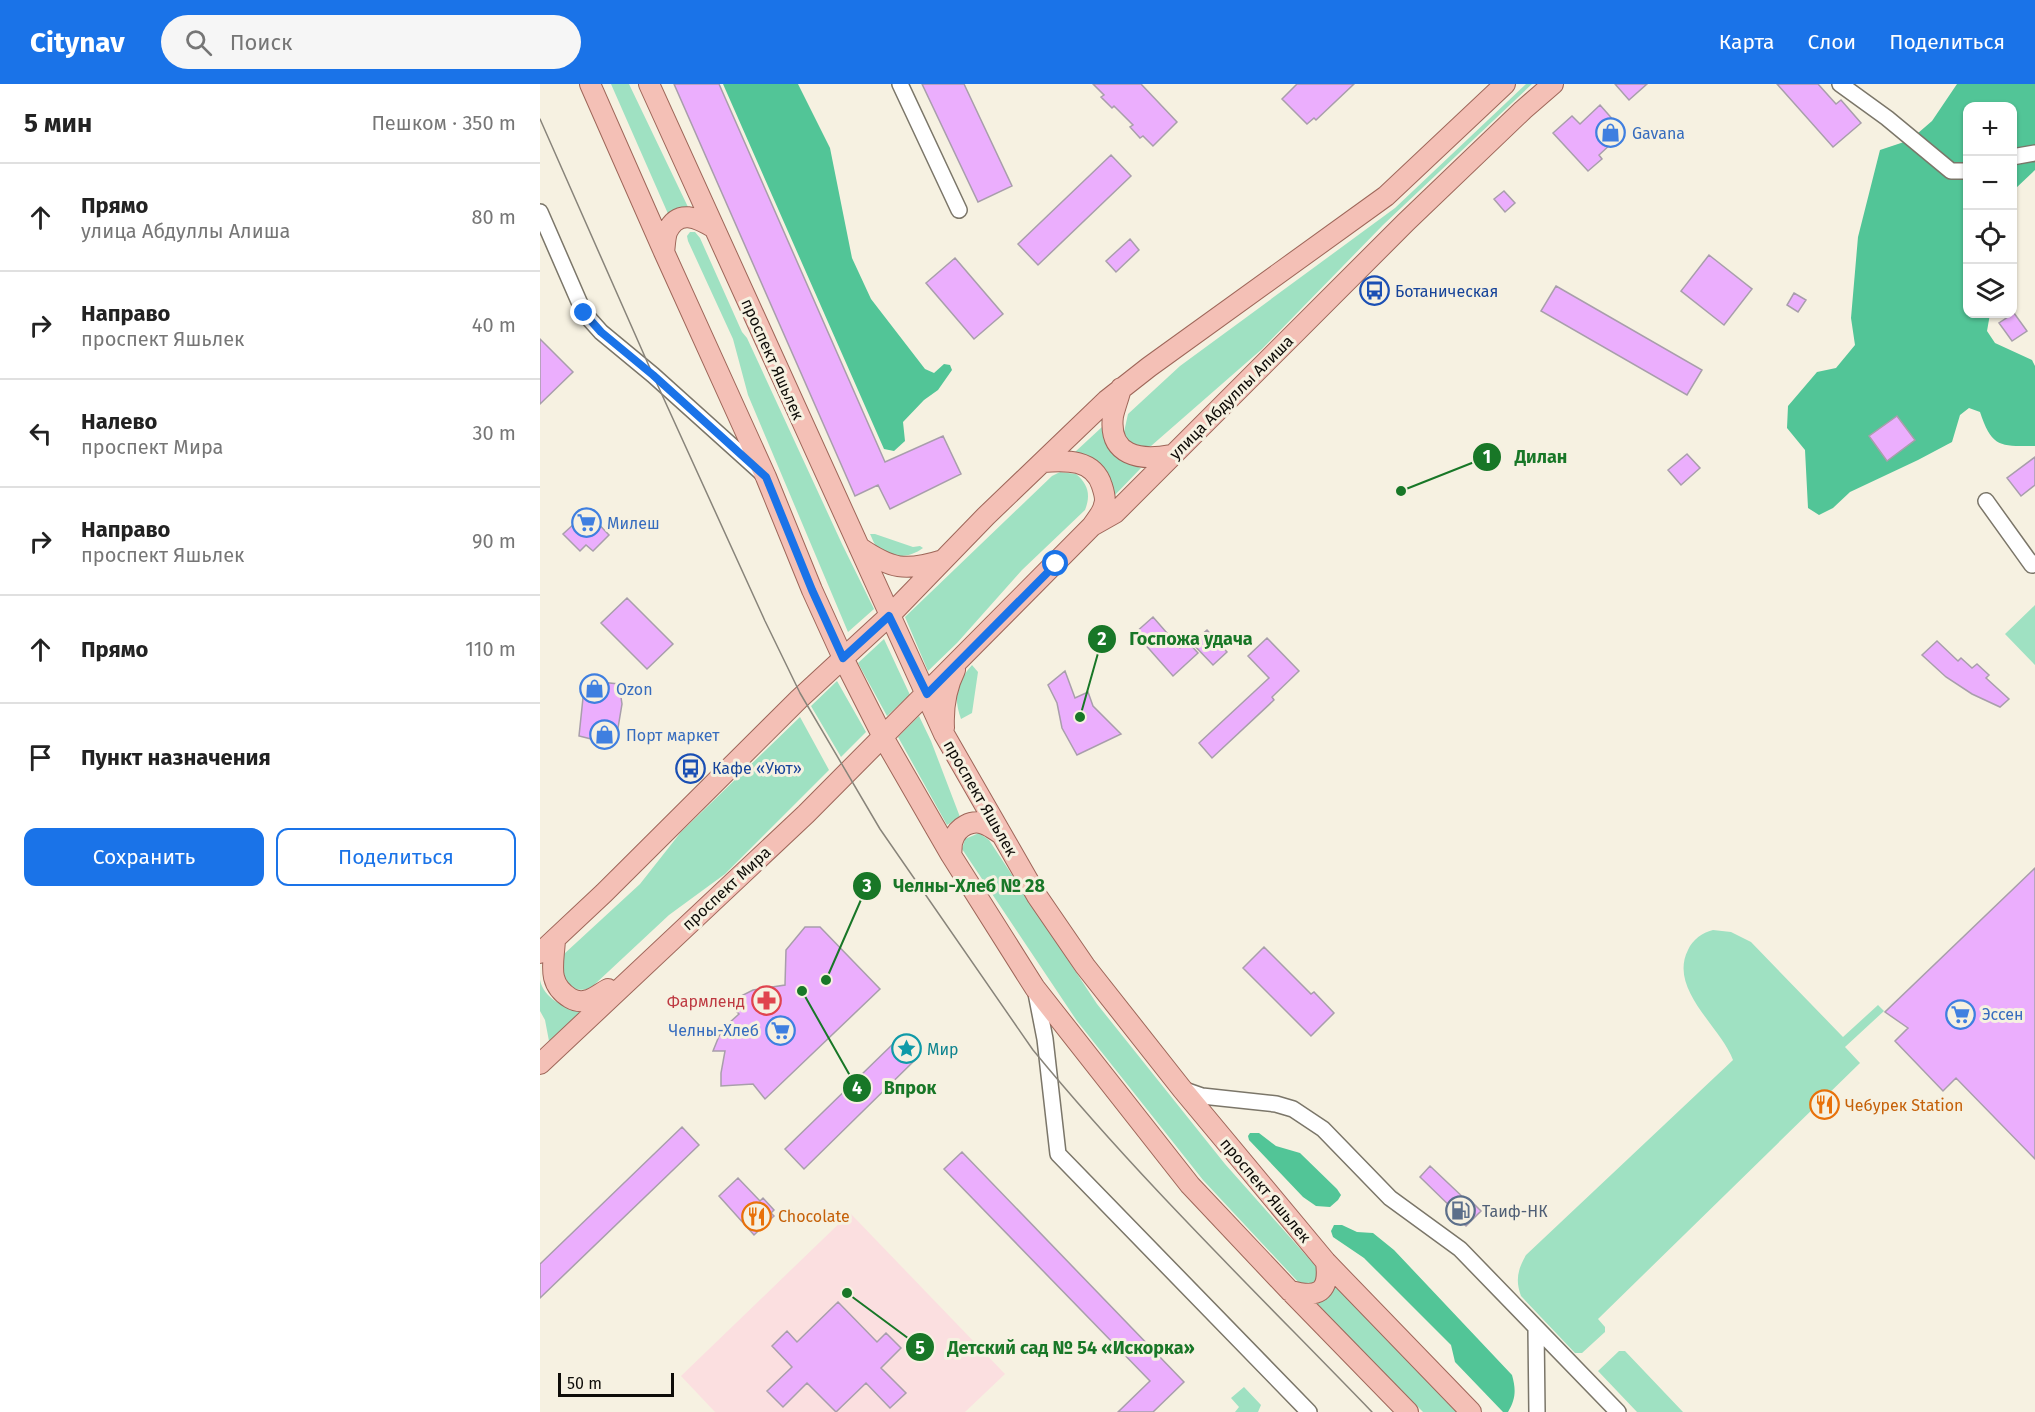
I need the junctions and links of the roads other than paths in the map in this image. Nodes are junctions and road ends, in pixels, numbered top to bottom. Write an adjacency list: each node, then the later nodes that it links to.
1 (590, 84): 13 (main road)
2 (649, 84): 12 (main road, проспект Яшьлек)
3 (900, 84): 10 (street)
4 (1505, 84): 14 (main road)
5 (1554, 84): 15 (main road, улица Абдуллы Алиша)
6 (1840, 84): 9 (street)
7 (2035, 153): 8 (street)
8 (2017, 156)
9 (1963, 171)
10 (959, 210)
11 (540, 212): 17 (street)
12 (714, 228): 13 (main road); 20 (main road, проспект Яшьлек)
13 (664, 252): 17 (main road)
14 (1121, 388): 15 (main road); 16 (main road)
15 (1171, 455): 19 (main road, улица Абдуллы Алиша)
16 (1042, 462): 19 (main road); 21 (main road)
17 (766, 477): 24 (main road)
18 (1986, 501): 22 (street)
19 (1092, 526): 25 (main road, улица Абдуллы Алиша)
20 (858, 546): 21 (main road); 23 (main road, проспект Яшьлек)
21 (943, 560): 23 (main road)
22 (2035, 563)
23 (889, 616): 24 (main road); 26 (main road, проспект Яшьлек)
24 (843, 658): 29 (main road); 32 (main road)
25 (959, 662): 26 (main road, улица Абдуллы Алиша); 28 (main road)
26 (927, 694): 27 (main road, улица Абдуллы Алиша); 28 (main road, проспект Яшьлек)
27 (910, 710): 29 (main road, проспект Мира)
28 (944, 734): 30 (main road, проспект Яшьлек)
29 (883, 737): 31 (main road); 34 (main road, проспект Мира)
30 (1001, 834): 31 (main road); 37 (main road, проспект Яшьлек)
31 (951, 855): 35 (main road)
32 (555, 939): 33 (main road); 34 (main road)
33 (540, 953)
34 (633, 974): 36 (main road, проспект Мира)
35 (1035, 988): 39 (main road); 41 (street)
36 (540, 1064)
37 (1182, 1089): 38 (main road, проспект Яшьлек); 40 (street)
38 (1326, 1262): 39 (main road); 43 (main road, проспект Яшьлек)
39 (1290, 1291): 42 (main road)
40 (1536, 1328): 44 (street); 45 (street)
41 (1309, 1412)
42 (1408, 1412)
43 (1471, 1412)
44 (1537, 1412)
45 (1618, 1412)

